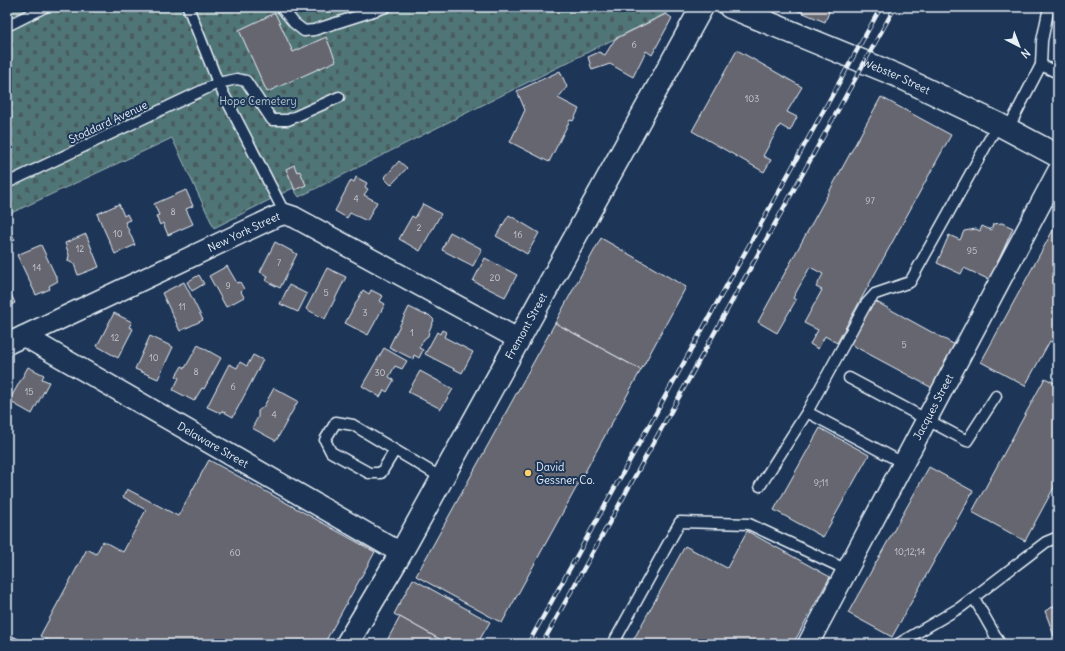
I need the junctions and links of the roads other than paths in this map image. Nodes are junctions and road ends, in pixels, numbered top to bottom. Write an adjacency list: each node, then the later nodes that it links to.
1 (45, 7): 8 (lane)
2 (188, 7): 11 (lane)
3 (281, 7): 4 (lane)
4 (386, 7)
5 (702, 7): 18 (street, Fremont Street)
6 (730, 7): 13 (street, Webster Street)
7 (1049, 7): 9 (lane)
8 (7, 26)
9 (1041, 65): 10 (lane); 13 (lane)
10 (1058, 74)
11 (218, 83): 12 (lane, Stoddard Avenue); 16 (lane, Stoddard Avenue); 17 (lane)
12 (339, 97)
13 (1003, 126): 14 (street, Webster Street); 22 (lane)
14 (1058, 156)
15 (1058, 171): 23 (street, Jacques Street)
16 (7, 183)
17 (285, 214): 18 (street, New York Street); 19 (street, New York Street)
18 (518, 339): 26 (street, Fremont Street)
19 (15, 340): 29 (street, Delaware Street)
20 (849, 378): 23 (lane)
21 (996, 396): 23 (lane)
22 (807, 412): 25 (lane); 27 (lane)
23 (927, 419): 25 (street, Jacques Street)
24 (395, 450): 24 (lane); 26 (lane)
25 (903, 463): 30 (street, Jacques Street)
26 (442, 478): 29 (street, Fremont Street)
27 (760, 486)
28 (1058, 537): 31 (lane)
29 (401, 552): 34 (street, Fremont Street)
30 (847, 570): 35 (lane); 36 (street, Jacques Street)
31 (974, 598): 37 (lane); 38 (lane)
32 (7, 640): 33 (lane)
33 (15, 644)
34 (347, 644)
35 (613, 644)
36 (808, 644)
37 (898, 644)
38 (1000, 644)

